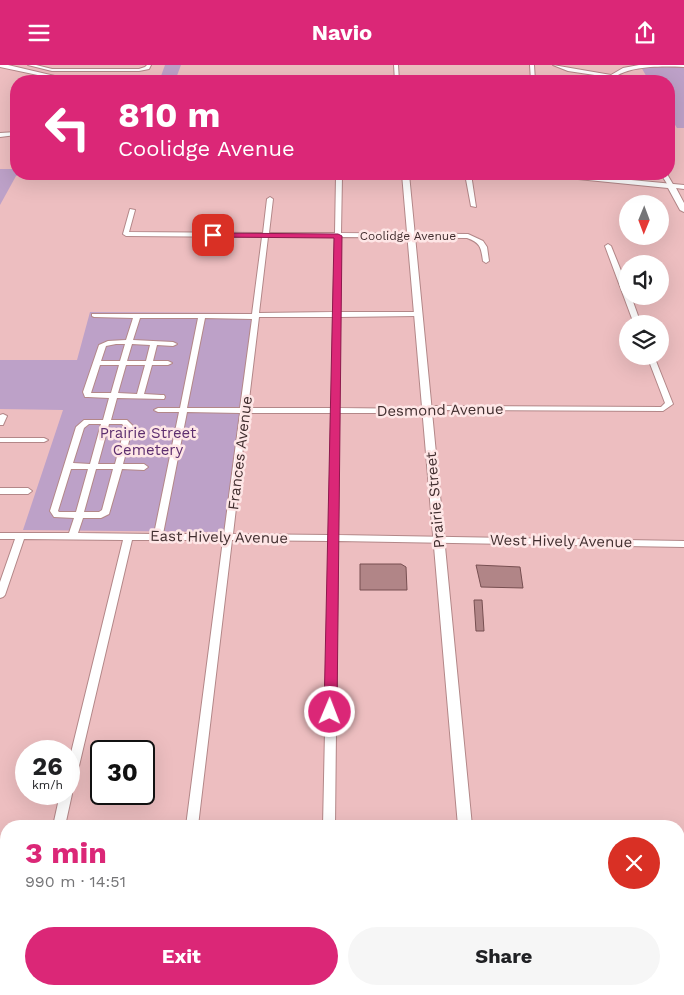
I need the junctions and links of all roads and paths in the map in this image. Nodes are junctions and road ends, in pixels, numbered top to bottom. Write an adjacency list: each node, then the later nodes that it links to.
1 (5, 65): 10 (main road)
2 (30, 65): 3 (street)
3 (149, 65)
4 (555, 65): 11 (street)
5 (617, 65): 9 (street)
6 (663, 65): 7 (street); 8 (street)
7 (637, 66): 9 (street)
8 (684, 66)
9 (624, 69): 12 (street)
10 (48, 75)
11 (602, 75)
12 (613, 75)
13 (339, 180): 25 (street)
14 (405, 180): 26 (main road, Prairie Street)
15 (469, 180): 21 (street)
16 (619, 180): 18 (main road)
17 (668, 180): 18 (street)
18 (671, 186): 19 (main road); 23 (main road)
19 (684, 187)
20 (270, 199): 24 (street, Frances Avenue)
21 (474, 206)
22 (132, 210): 24 (street, Coolidge Avenue)
23 (684, 210)
24 (265, 236): 25 (street, Coolidge Avenue); 33 (street, Frances Avenue)
25 (338, 236): 26 (street, Coolidge Avenue); 29 (street)
26 (410, 236): 28 (street, Coolidge Avenue); 30 (main road, Prairie Street)
27 (608, 246): 34 (street)
28 (486, 261)
29 (337, 314): 30 (street); 33 (street); 50 (street)
30 (417, 314): 51 (main road, Prairie Street)
31 (94, 315): 32 (street)
32 (137, 315): 35 (street); 36 (street)
33 (257, 315): 35 (street); 49 (street, Frances Avenue)
34 (635, 315)
35 (202, 316): 48 (street)
36 (129, 343): 37 (street); 39 (street); 40 (street)
37 (154, 343): 38 (street); 41 (street)
38 (173, 344)
39 (124, 362): 40 (street); 41 (street); 44 (street)
40 (97, 363): 44 (street)
41 (148, 363): 42 (street); 45 (street)
42 (168, 363)
43 (654, 365): 51 (street, Desmond Avenue)
44 (114, 396): 45 (street); 52 (street)
45 (140, 396): 46 (street)
46 (161, 397)
47 (158, 409): 48 (street, Desmond Avenue)
48 (183, 410): 49 (street, Desmond Avenue); 66 (street)
49 (245, 411): 50 (street, Desmond Avenue); 67 (street, Frances Avenue)
50 (335, 411): 51 (street, Desmond Avenue); 68 (street)
51 (426, 411): 69 (main road, Prairie Street)
52 (106, 422): 55 (street); 56 (street); 57 (street)
53 (0, 440): 54 (street)
54 (44, 440)
55 (68, 466): 56 (street); 61 (street)
56 (94, 466): 57 (street); 61 (street)
57 (118, 467): 58 (street); 61 (street)
58 (144, 467)
59 (0, 491): 60 (street)
60 (28, 491)
61 (80, 514): 64 (street)
62 (0, 536): 63 (street, East Hively Avenue)
63 (20, 536): 64 (street, East Hively Avenue); 71 (street)
64 (73, 536): 65 (street, East Hively Avenue)
65 (128, 536): 66 (street, East Hively Avenue); 72 (street)
66 (158, 536): 67 (street, East Hively Avenue)
67 (229, 537): 68 (street, East Hively Avenue); 75 (street, Frances Avenue)
68 (333, 538): 69 (street, East Hively Avenue); 76 (street)
69 (438, 539): 70 (street, West Hively Avenue); 77 (main road, Prairie Street)
70 (684, 544)
71 (0, 595)
72 (79, 740)
73 (63, 805): 74 (street)
74 (60, 820)
75 (193, 820)
76 (329, 820)
77 (464, 820)

